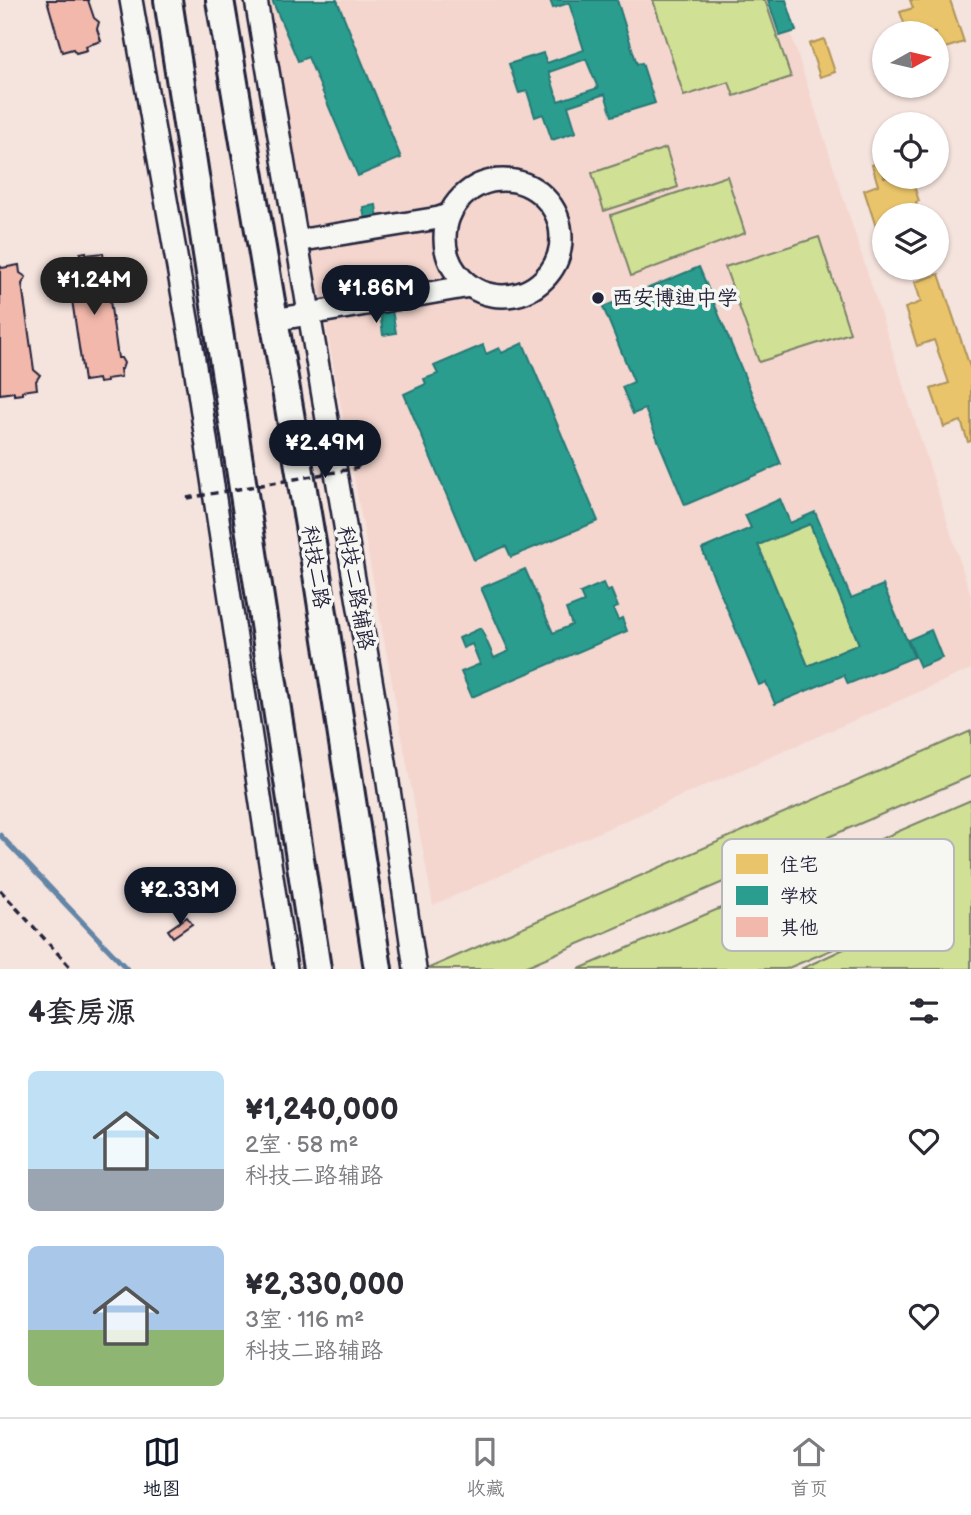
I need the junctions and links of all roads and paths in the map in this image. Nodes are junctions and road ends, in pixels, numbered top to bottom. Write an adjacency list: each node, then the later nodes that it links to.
1 (131, 0): 14 (street)
2 (168, 0): 15 (main road)
3 (220, 0): 9 (main road, 科技二路)
4 (256, 0): 6 (street, 科技二路辅路)
5 (450, 214): 6 (street); 7 (street); 7 (street)
6 (297, 241): 8 (street, 科技二路辅路)
7 (470, 286): 8 (street)
8 (309, 315): 9 (street); 17 (street, 科技二路辅路)
9 (274, 320): 16 (main road, 科技二路)
10 (358, 468): 11 (path, bridge)
11 (187, 498)
12 (0, 890): 13 (path)
13 (72, 969)
14 (286, 969)
15 (317, 969)
16 (379, 969)
17 (415, 969)

